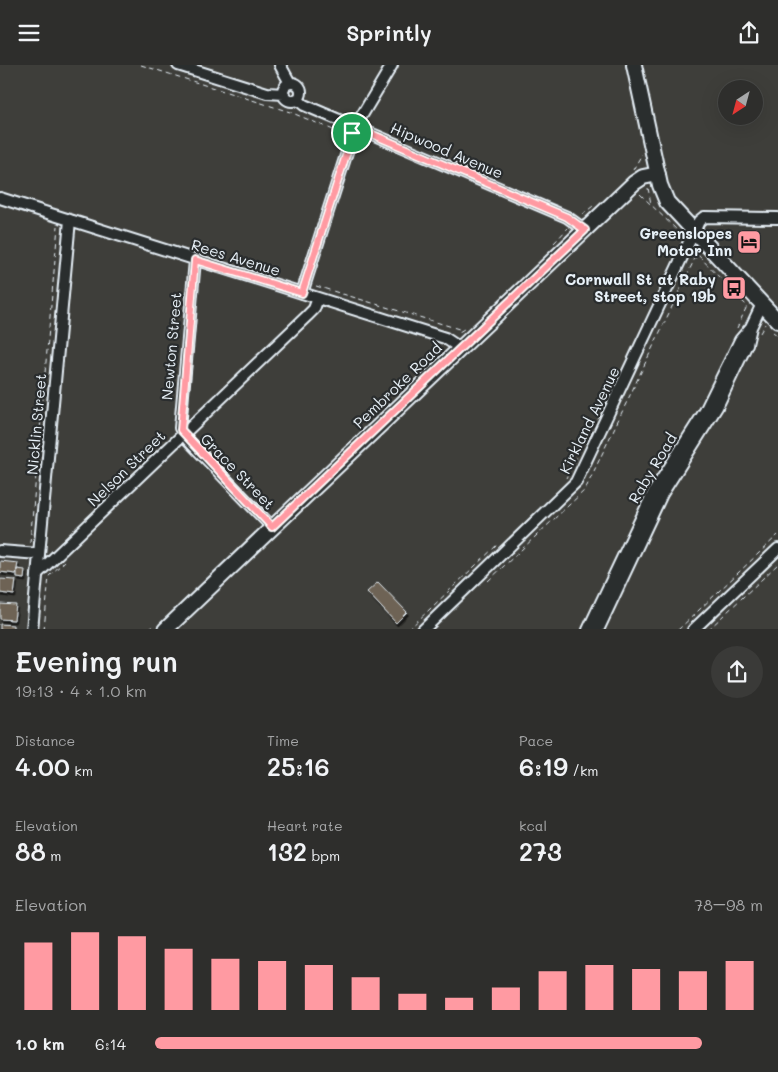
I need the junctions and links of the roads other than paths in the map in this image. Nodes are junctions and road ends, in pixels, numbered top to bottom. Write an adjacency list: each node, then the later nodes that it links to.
1 (178, 65): 6 (street)
2 (280, 65): 5 (street)
3 (392, 65): 8 (street)
4 (634, 65): 9 (street)
5 (290, 83): 6 (street); 7 (street)
6 (284, 94): 7 (street)
7 (297, 99): 8 (street, Hipwood Avenue)
8 (355, 127): 13 (street, Hipwood Avenue); 16 (street)
9 (658, 174): 13 (street, Pembroke Road); 14 (street)
10 (0, 198): 12 (street, Rees Avenue)
11 (778, 218): 14 (street, Kirkland Avenue)
12 (70, 221): 15 (street, Rees Avenue); 26 (street, Nicklin Street)
13 (585, 230): 21 (street, Pembroke Road)
14 (688, 235): 18 (street); 30 (street, Kirkland Avenue)
15 (195, 260): 16 (street, Rees Avenue); 22 (street, Newton Street)
16 (302, 293): 17 (street, Rees Avenue)
17 (318, 298): 21 (street, Rees Avenue); 22 (street, Nelson Street)
18 (762, 304): 19 (street); 20 (street, Raby Road)
19 (778, 321)
20 (751, 327): 31 (street, Raby Road); 32 (street, Raby Road)
21 (460, 349): 23 (street, Pembroke Road)
22 (183, 435): 23 (street, Grace Street); 27 (street, Nelson Street)
23 (272, 527): 29 (street, Pembroke Road)
24 (778, 549): 33 (street)
25 (0, 551): 26 (street)
26 (39, 554): 27 (street, Nicklin Street)
27 (37, 574): 28 (street, Nicklin Street)
28 (32, 629)
29 (165, 629)
30 (423, 629)
31 (588, 629)
32 (598, 629)
33 (693, 629)

